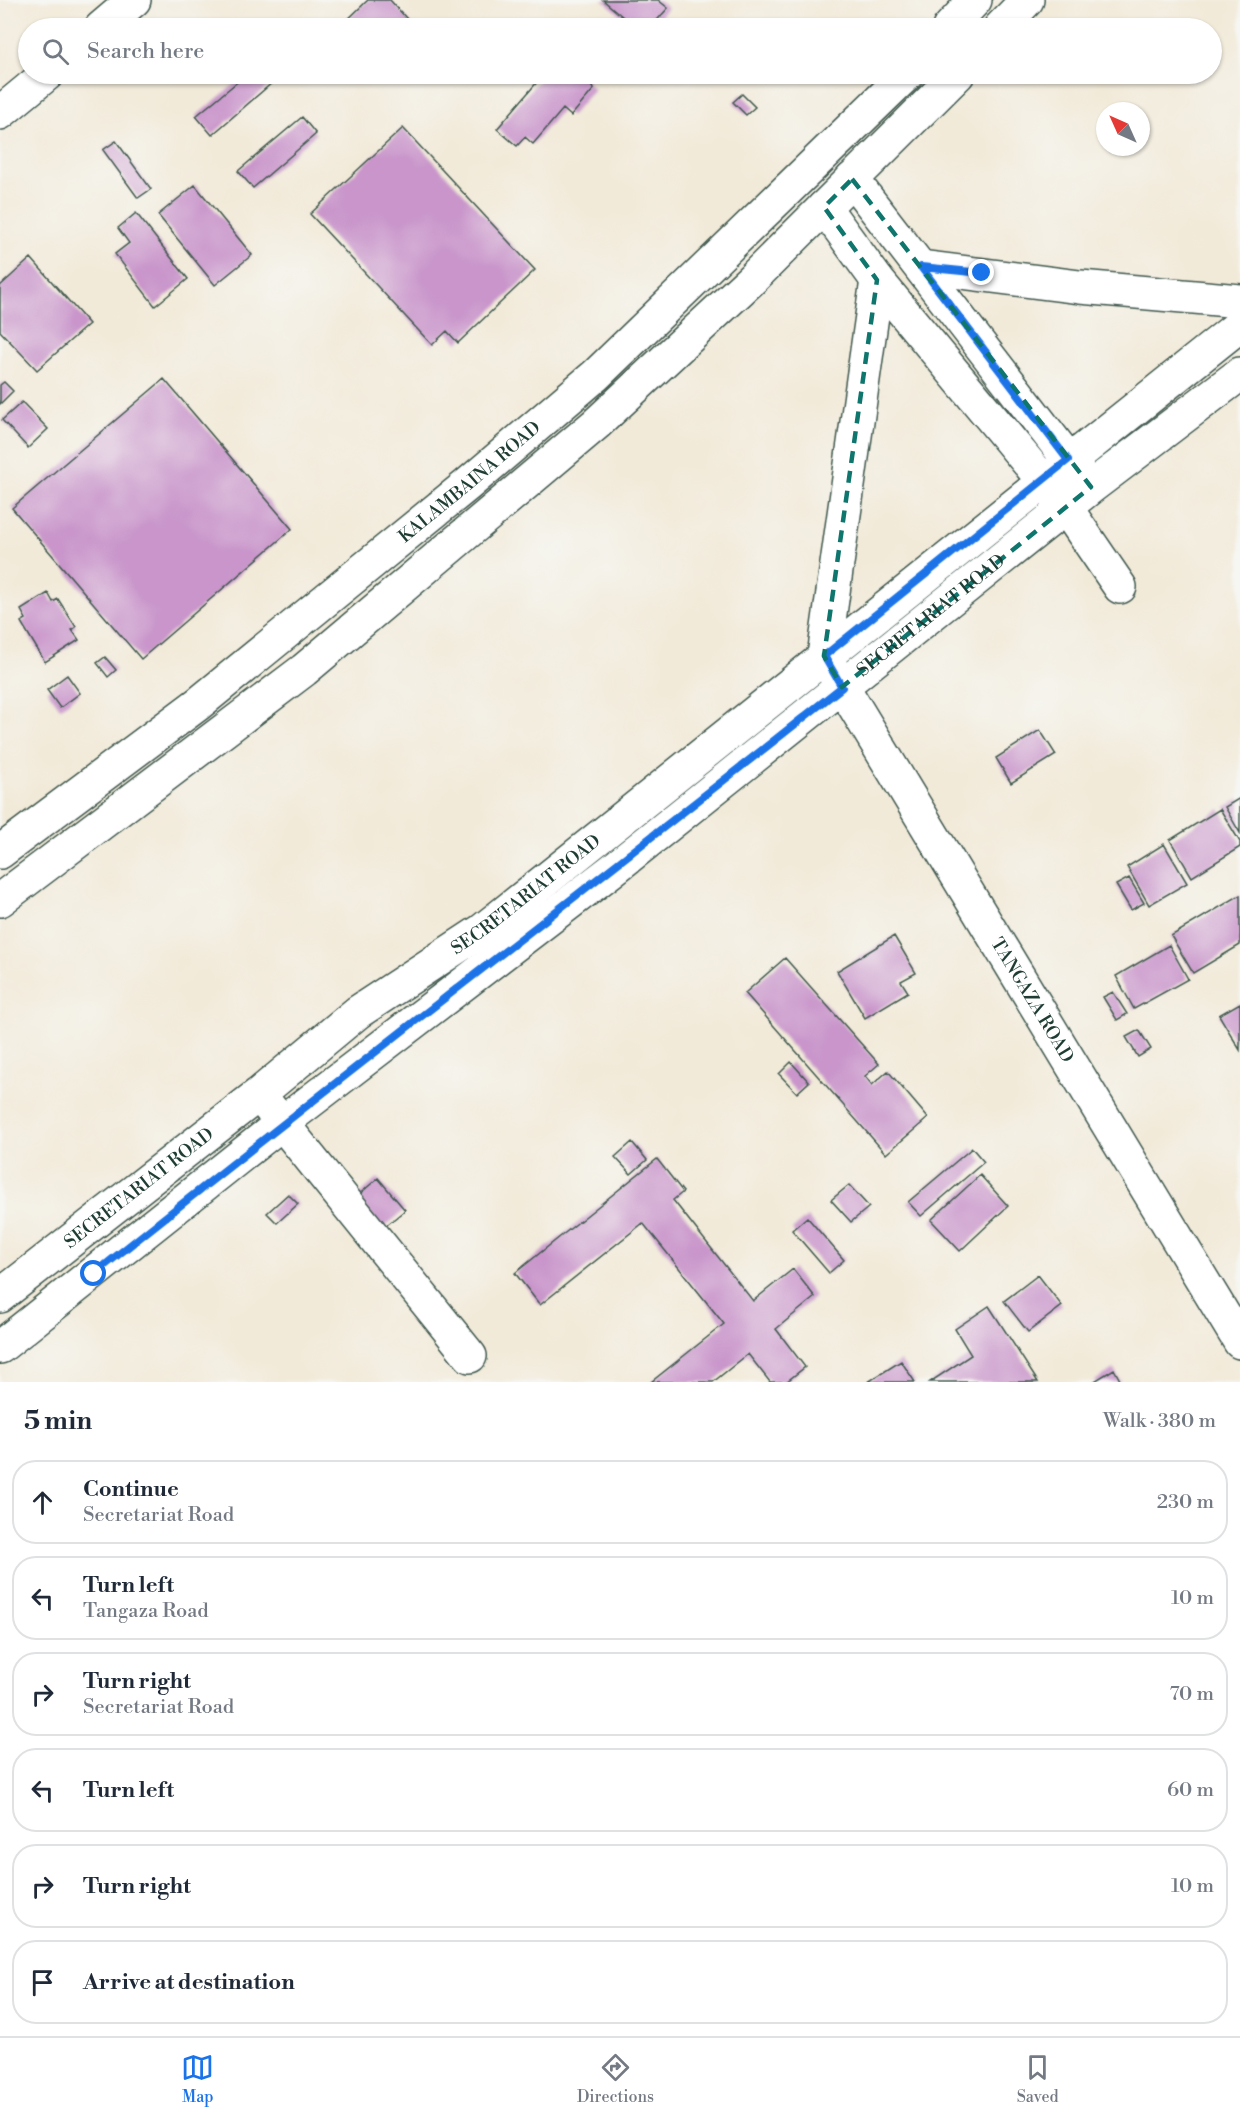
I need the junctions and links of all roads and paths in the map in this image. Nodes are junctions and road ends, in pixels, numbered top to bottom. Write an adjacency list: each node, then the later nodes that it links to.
1 (134, 0): 4 (street)
2 (975, 0): 5 (street)
3 (1027, 0): 6 (street)
4 (112, 18)
5 (958, 18)
6 (1010, 18)
7 (35, 84): 10 (street)
8 (897, 84): 25 (street, KALAMBAINA ROAD)
9 (948, 84): 11 (street)
10 (0, 113)
11 (852, 179): 12 (street); 13 (street)
12 (824, 207): 14 (street); 26 (street)
13 (921, 267): 15 (street); 18 (street)
14 (877, 279): 19 (street); 23 (street)
15 (1240, 301)
16 (1240, 325): 18 (street, SECRETARIAT ROAD)
17 (1240, 374): 20 (street, SECRETARIAT ROAD)
18 (1068, 460): 19 (street, SECRETARIAT ROAD); 20 (street)
19 (1042, 481): 21 (street); 23 (street, SECRETARIAT ROAD)
20 (1090, 487): 21 (street, SECRETARIAT ROAD)
21 (1066, 508): 22 (street); 24 (street, SECRETARIAT ROAD)
22 (1120, 587)
23 (824, 656): 24 (street, TANGAZA ROAD); 27 (street, SECRETARIAT ROAD)
24 (842, 687): 28 (street, SECRETARIAT ROAD); 30 (street, TANGAZA ROAD)
25 (0, 852)
26 (0, 900)
27 (259, 1094): 28 (street); 29 (street, SECRETARIAT ROAD)
28 (282, 1123): 31 (street, SECRETARIAT ROAD); 32 (street)
29 (0, 1296)
30 (1240, 1342)
31 (0, 1347)
32 (471, 1356)

